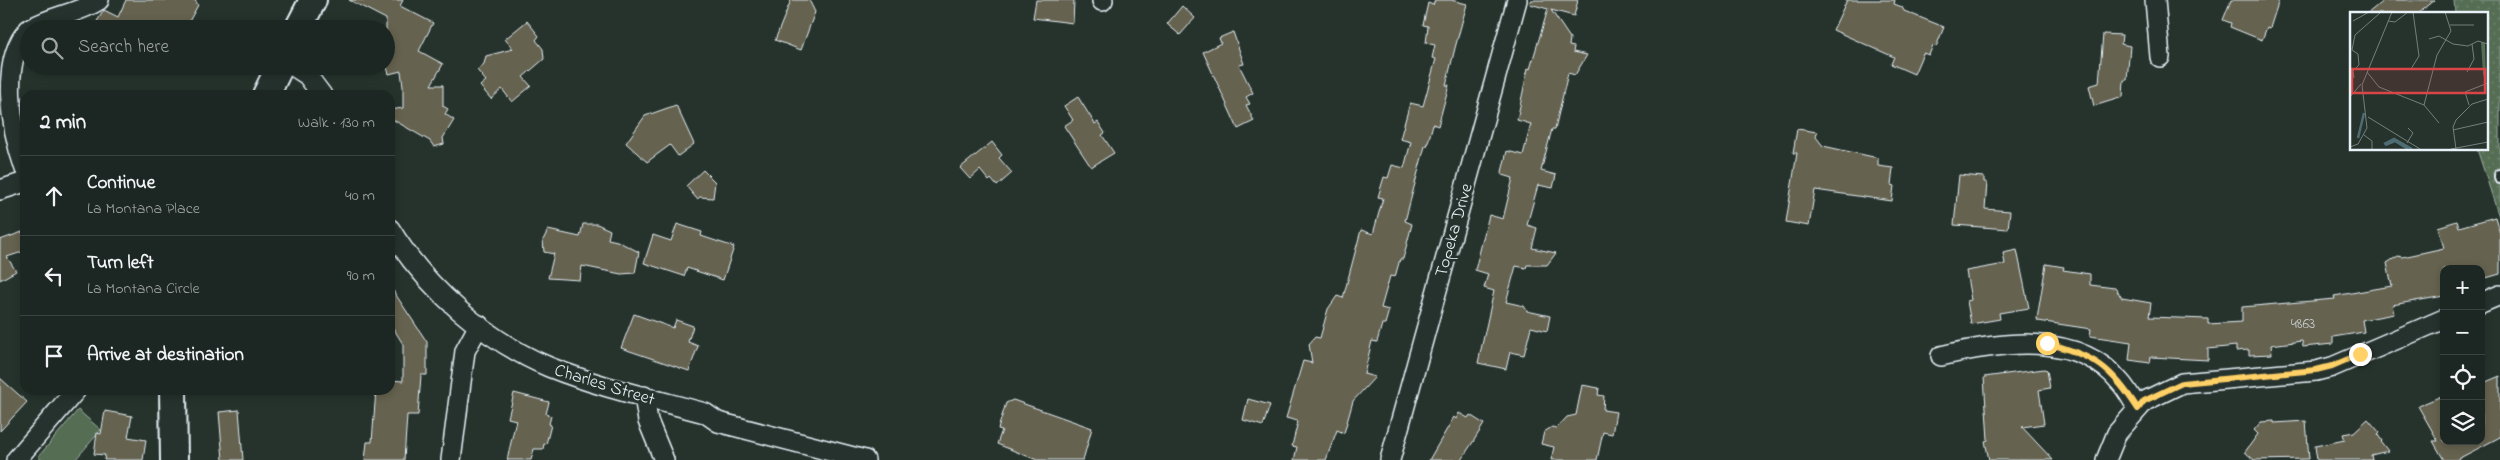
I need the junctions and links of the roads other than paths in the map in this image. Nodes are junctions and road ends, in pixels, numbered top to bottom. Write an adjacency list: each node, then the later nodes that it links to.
1 (99, 0): 5 (street)
2 (313, 0): 6 (main road)
3 (1517, 0): 31 (street, Topeka Drive)
4 (2155, 0): 8 (street)
5 (48, 20)
6 (303, 20)
7 (20, 37): 13 (street)
8 (2160, 57)
9 (276, 75): 11 (main road)
10 (307, 75): 12 (street)
11 (268, 90)
12 (318, 90)
13 (20, 154)
14 (20, 184): 15 (street)
15 (0, 190)
16 (395, 236): 20 (street, Charles Street)
17 (2500, 295): 18 (street)
18 (2485, 301)
19 (2440, 321): 25 (street)
20 (479, 325): 24 (street, Charles Street); 28 (street)
21 (1942, 356): 25 (street)
22 (72, 395): 26 (street)
23 (173, 395): 27 (main road)
24 (644, 396): 29 (street); 30 (street, Charles Street)
25 (2138, 409): 32 (street)
26 (16, 460)
27 (174, 460)
28 (451, 460)
29 (664, 460)
30 (865, 460)
31 (1390, 460)
32 (2106, 460)

